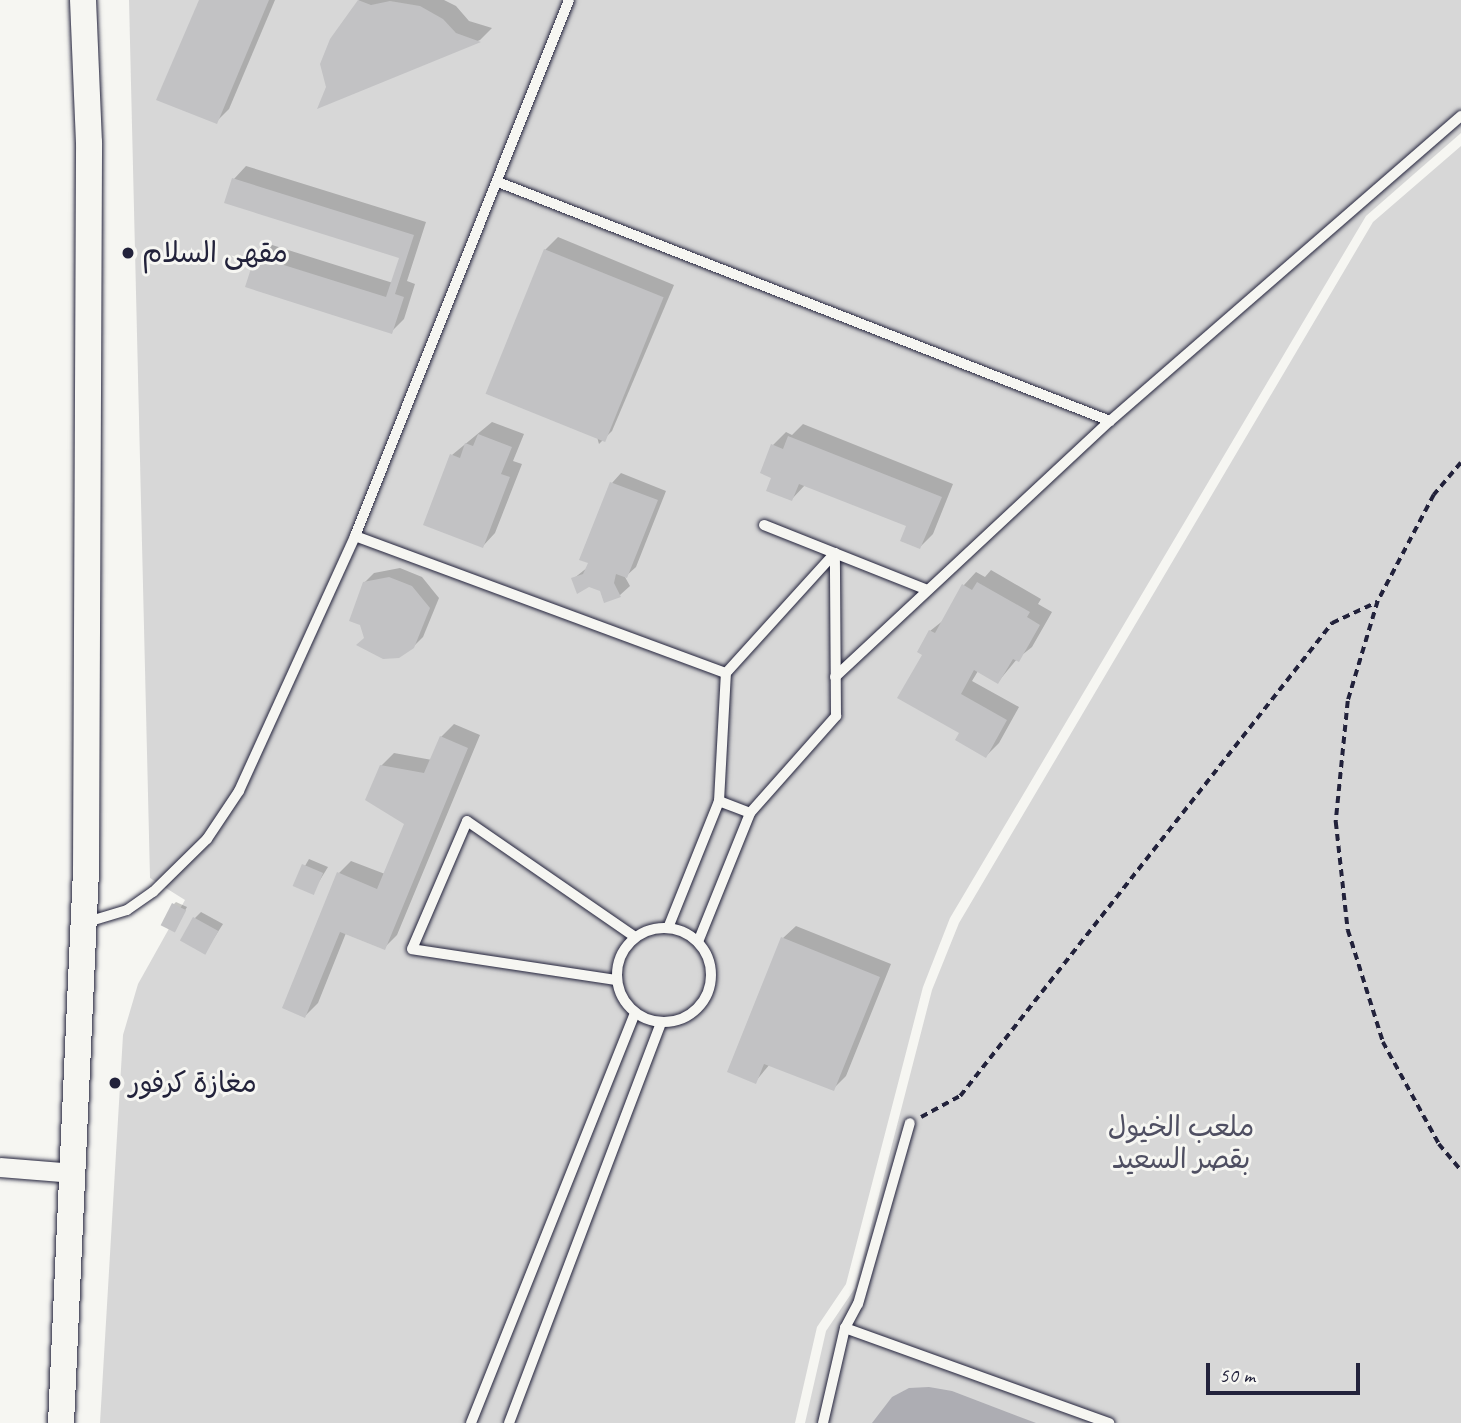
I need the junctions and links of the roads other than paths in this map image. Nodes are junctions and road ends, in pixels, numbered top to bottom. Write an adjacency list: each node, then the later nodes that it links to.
1 (83, 0): 14 (street)
2 (569, 0): 4 (lane)
3 (1461, 116): 5 (lane)
4 (498, 183): 5 (lane); 7 (lane)
5 (1110, 421): 9 (lane)
6 (764, 525): 8 (lane)
7 (355, 536): 10 (lane); 14 (lane)
8 (835, 553): 9 (lane); 10 (lane); 11 (lane)
9 (927, 590): 11 (lane)
10 (726, 673): 12 (lane)
11 (835, 677): 13 (lane)
12 (719, 801): 13 (lane); 15 (lane)
13 (750, 813): 17 (lane)
14 (84, 923): 23 (street)
15 (667, 928): 16 (lane); 17 (lane)
16 (635, 937): 18 (lane); 18 (lane)
17 (698, 942): 20 (lane)
18 (616, 980): 19 (lane)
19 (635, 1013): 20 (lane); 26 (lane)
20 (661, 1023): 27 (lane)
21 (910, 1123): 24 (lane)
22 (0, 1167): 23 (street)
23 (74, 1173): 25 (street)
24 (845, 1328): 28 (lane); 29 (lane)
25 (61, 1423)
26 (471, 1423)
27 (509, 1423)
28 (823, 1423)
29 (1109, 1423)

